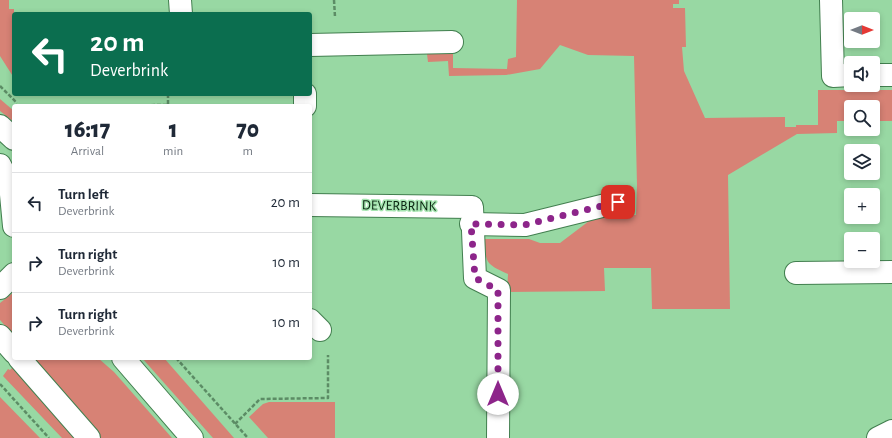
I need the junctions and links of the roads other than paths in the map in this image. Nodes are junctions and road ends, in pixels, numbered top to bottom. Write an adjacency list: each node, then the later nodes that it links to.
1 (180, 0): 3 (street)
2 (831, 0): 6 (street)
3 (181, 12)
4 (452, 42): 5 (street)
5 (312, 45)
6 (844, 75)
7 (880, 75): 8 (street)
8 (892, 75)
9 (0, 126): 10 (street)
10 (12, 137)
11 (0, 165): 13 (street)
12 (618, 202): 15 (street)
13 (12, 205)
14 (312, 205): 15 (street, DEVERBRINK)
15 (471, 224): 27 (street, DEVERBRINK)
16 (892, 272): 17 (street)
17 (796, 273)
18 (12, 276): 19 (street)
19 (0, 288)
20 (0, 336): 21 (street)
21 (12, 350)
22 (21, 360): 25 (street)
23 (125, 360): 26 (street)
24 (892, 431): 28 (street)
25 (89, 438)
26 (192, 438)
27 (498, 438)
28 (878, 438)

